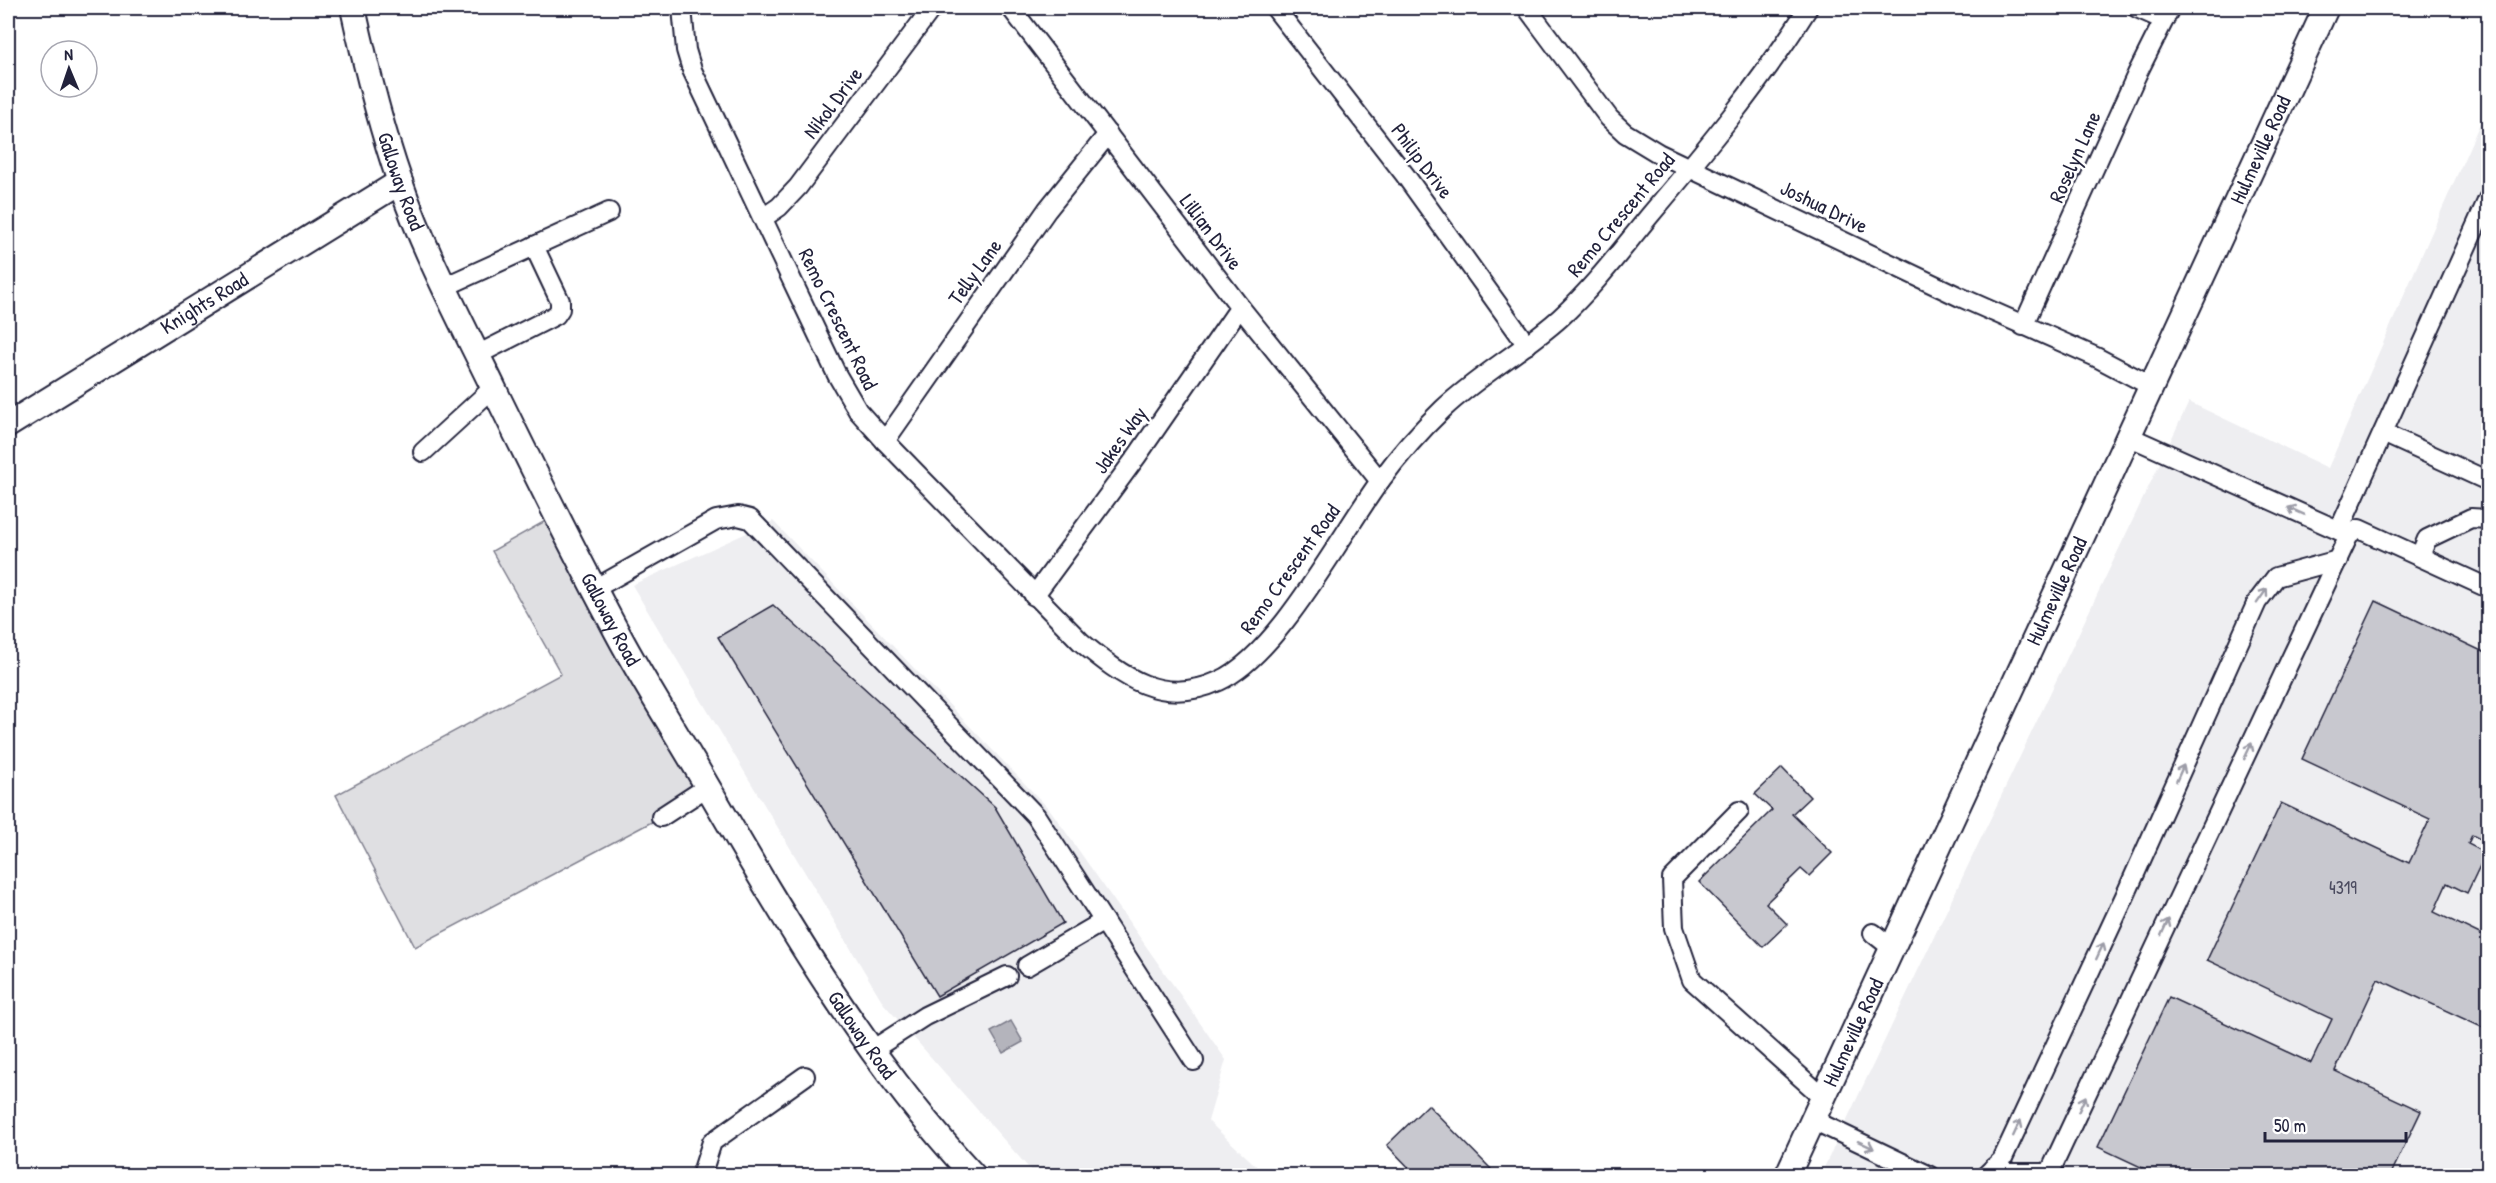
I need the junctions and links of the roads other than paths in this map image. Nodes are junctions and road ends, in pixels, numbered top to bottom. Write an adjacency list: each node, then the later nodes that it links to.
1 (353, 8): 13 (main road, Galloway Road)
2 (682, 8): 16 (street, Remo Crescent Road)
3 (932, 8): 16 (street, Nikol Drive)
4 (1011, 8): 11 (street, Lillian Drive)
5 (1275, 8): 21 (street, Philip Drive)
6 (1529, 8): 12 (street, Joshua Drive)
7 (1808, 8): 12 (street, Remo Crescent Road)
8 (2137, 8): 10 (street)
9 (2326, 8): 23 (main road, Hulmeville Road)
10 (2167, 14): 20 (street, Roselyn Lane)
11 (1108, 134): 19 (street, Lillian Drive); 28 (street, Telly Lane)
12 (1689, 169): 20 (street, Joshua Drive); 21 (street, Remo Crescent Road)
13 (400, 182): 18 (main road, Galloway Road); 25 (main road, Knights Road)
14 (2488, 199): 26 (street)
15 (609, 212): 17 (street)
16 (763, 218): 28 (street, Remo Crescent Road)
17 (534, 246): 18 (street); 22 (street)
18 (444, 288): 22 (main road, Galloway Road)
19 (1240, 307): 30 (street, Lillian Drive); 38 (street, Jakes Way)
20 (2023, 326): 23 (street, Joshua Drive)
21 (1527, 345): 30 (street, Remo Crescent Road)
22 (477, 355): 24 (main road, Galloway Road)
23 (2151, 386): 27 (main road, Hulmeville Road)
24 (494, 388): 29 (street); 37 (main road, Galloway Road)
25 (8, 424)
26 (2383, 433): 31 (street); 33 (street)
27 (2128, 436): 33 (street, one-way to 27); 44 (main road, Hulmeville Road)
28 (885, 441): 38 (street, Remo Crescent Road)
29 (423, 452)
30 (1380, 481): 38 (street, Remo Crescent Road)
31 (2488, 481)
32 (2488, 519): 34 (street)
33 (2344, 532): 34 (street); 35 (street)
34 (2420, 556): 36 (street)
35 (2338, 560): 52 (street, one-way to 35); 53 (street, one-way to 35)
36 (2488, 588)
37 (594, 589): 39 (main road, Galloway Road); 42 (street)
38 (1034, 596)
39 (707, 787): 41 (street); 47 (main road, Galloway Road)
40 (1739, 811): 50 (street)
41 (661, 817)
42 (1104, 921): 45 (street); 48 (street)
43 (1873, 933): 44 (street)
44 (1892, 948): 50 (main road, Hulmeville Road)
45 (1027, 966)
46 (1007, 976): 47 (street)
47 (872, 1050): 55 (main road, Galloway Road)
48 (1194, 1061)
49 (805, 1076): 54 (street)
50 (1824, 1098): 51 (main road, Hulmeville Road)
51 (1813, 1120): 56 (main road, Hulmeville Road); 57 (street, one-way to 57)
52 (1989, 1172): 53 (street)
53 (2049, 1174)
54 (701, 1176)
55 (974, 1176)
56 (1787, 1176)
57 (1930, 1176)

